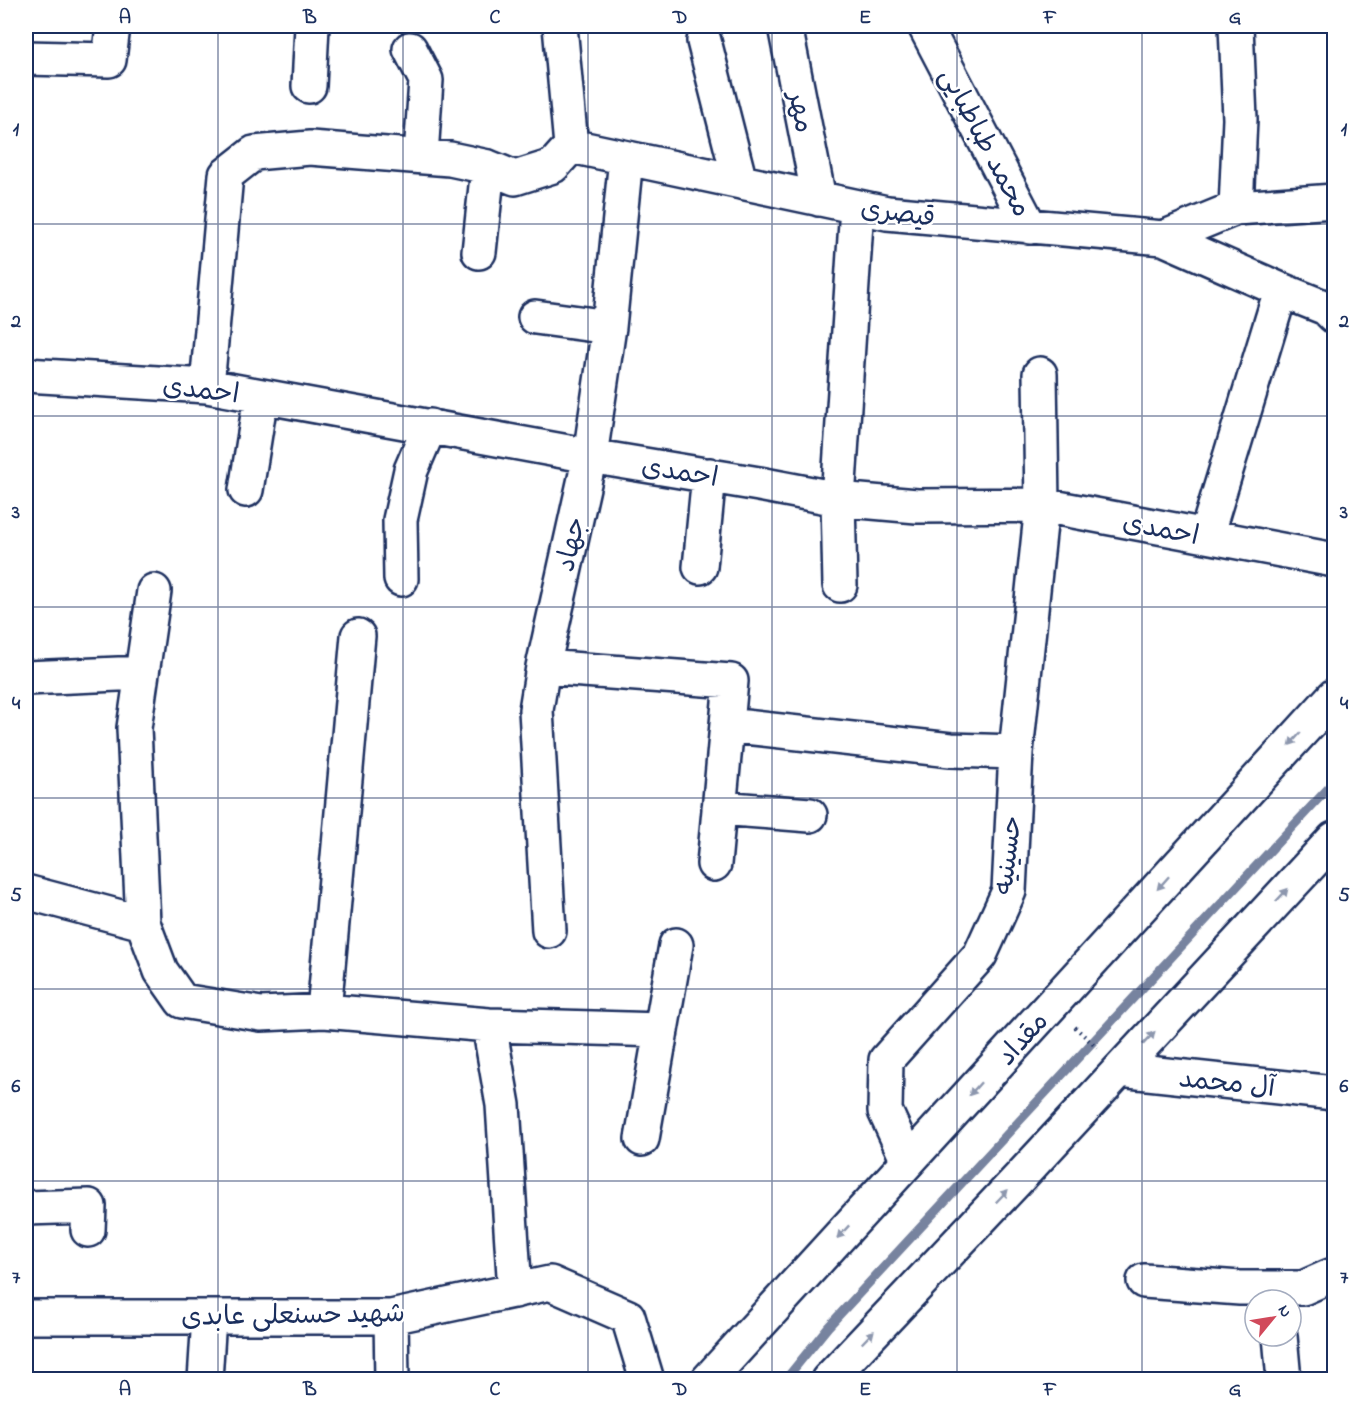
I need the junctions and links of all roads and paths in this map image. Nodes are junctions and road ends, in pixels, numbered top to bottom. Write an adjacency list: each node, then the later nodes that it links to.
1 (113, 26): 9 (street)
2 (312, 26): 10 (street)
3 (560, 26): 11 (street)
4 (785, 26): 16 (street, مهر)
5 (925, 26): 20 (street, محمد طباطبایی)
6 (1236, 26): 19 (street)
7 (704, 40): 15 (street)
8 (411, 49): 12 (street)
9 (26, 58)
10 (309, 86)
11 (571, 146): 13 (street, قیصری); 14 (street)
12 (421, 156): 14 (street); 29 (street)
13 (626, 158): 15 (street, قیصری); 26 (street, جهاد)
14 (488, 167): 22 (street)
15 (740, 182): 16 (street, قیصری)
16 (819, 199): 18 (street, قیصری)
17 (1335, 201): 19 (street)
18 (857, 207): 20 (street, قیصری); 35 (street)
19 (1236, 208): 21 (street)
20 (1030, 227): 21 (street, قیصری)
21 (1162, 238): 23 (street, قیصری)
22 (479, 252)
23 (1281, 290): 24 (street, قیصری); 37 (street)
24 (1335, 316)
25 (535, 317): 26 (street)
26 (609, 327): 32 (street, جهاد)
27 (1040, 374): 36 (street, حسینیه)
28 (26, 375): 29 (street, احمدی)
29 (207, 386): 30 (street, احمدی)
30 (261, 396): 31 (street, احمدی); 34 (street)
31 (430, 426): 32 (street, احمدی); 40 (street)
32 (590, 456): 33 (street, احمدی); 44 (street, جهاد)
33 (709, 475): 35 (street, احمدی); 39 (street)
34 (246, 490)
35 (837, 499): 36 (street, احمدی); 41 (street)
36 (1042, 505): 37 (street, احمدی); 49 (street, حسینیه)
37 (1206, 536): 38 (street, احمدی)
38 (1335, 560)
39 (700, 567)
40 (401, 579)
41 (840, 585)
42 (154, 591): 45 (street)
43 (358, 636): 59 (street)
44 (543, 667): 48 (street); 56 (street, جهاد)
45 (142, 673): 46 (street); 55 (street)
46 (26, 678)
47 (1335, 696): 58 (street, مقداد, one-way to 58)
48 (727, 725): 49 (street); 50 (street)
49 (1016, 752): 65 (street, حسینیه)
50 (719, 808): 51 (street); 53 (street)
51 (810, 815)
52 (1335, 839): 62 (street, one-way to 52)
53 (714, 864)
54 (26, 892): 55 (street)
55 (143, 923): 59 (street)
56 (549, 931)
57 (676, 945): 61 (street)
58 (1052, 1005): 62 (path); 65 (street, مقداد, one-way to 65)
59 (324, 1011): 60 (street)
60 (489, 1025): 61 (street); 72 (street)
61 (661, 1030): 64 (street)
62 (1120, 1070): 63 (street, آل محمد); 81 (street, one-way to 62)
63 (1335, 1094)
64 (642, 1139)
65 (908, 1161): 80 (street, مقداد, one-way to 80)
66 (26, 1208): 67 (street)
67 (88, 1230)
68 (1330, 1276): 71 (street)
69 (1144, 1281): 70 (street)
70 (1243, 1288)
71 (1303, 1288)
72 (515, 1291): 75 (street, شهید حسنعلی عابدی); 79 (street, شهید حسنعلی عابدی)
73 (26, 1317): 74 (street, شهید حسنعلی عابدی)
74 (209, 1317): 75 (street, شهید حسنعلی عابدی); 77 (street)
75 (391, 1317): 78 (street)
76 (1281, 1348): 82 (street)
77 (205, 1380)
78 (392, 1380)
79 (647, 1380)
80 (708, 1380)
81 (828, 1380)
82 (1284, 1380)

